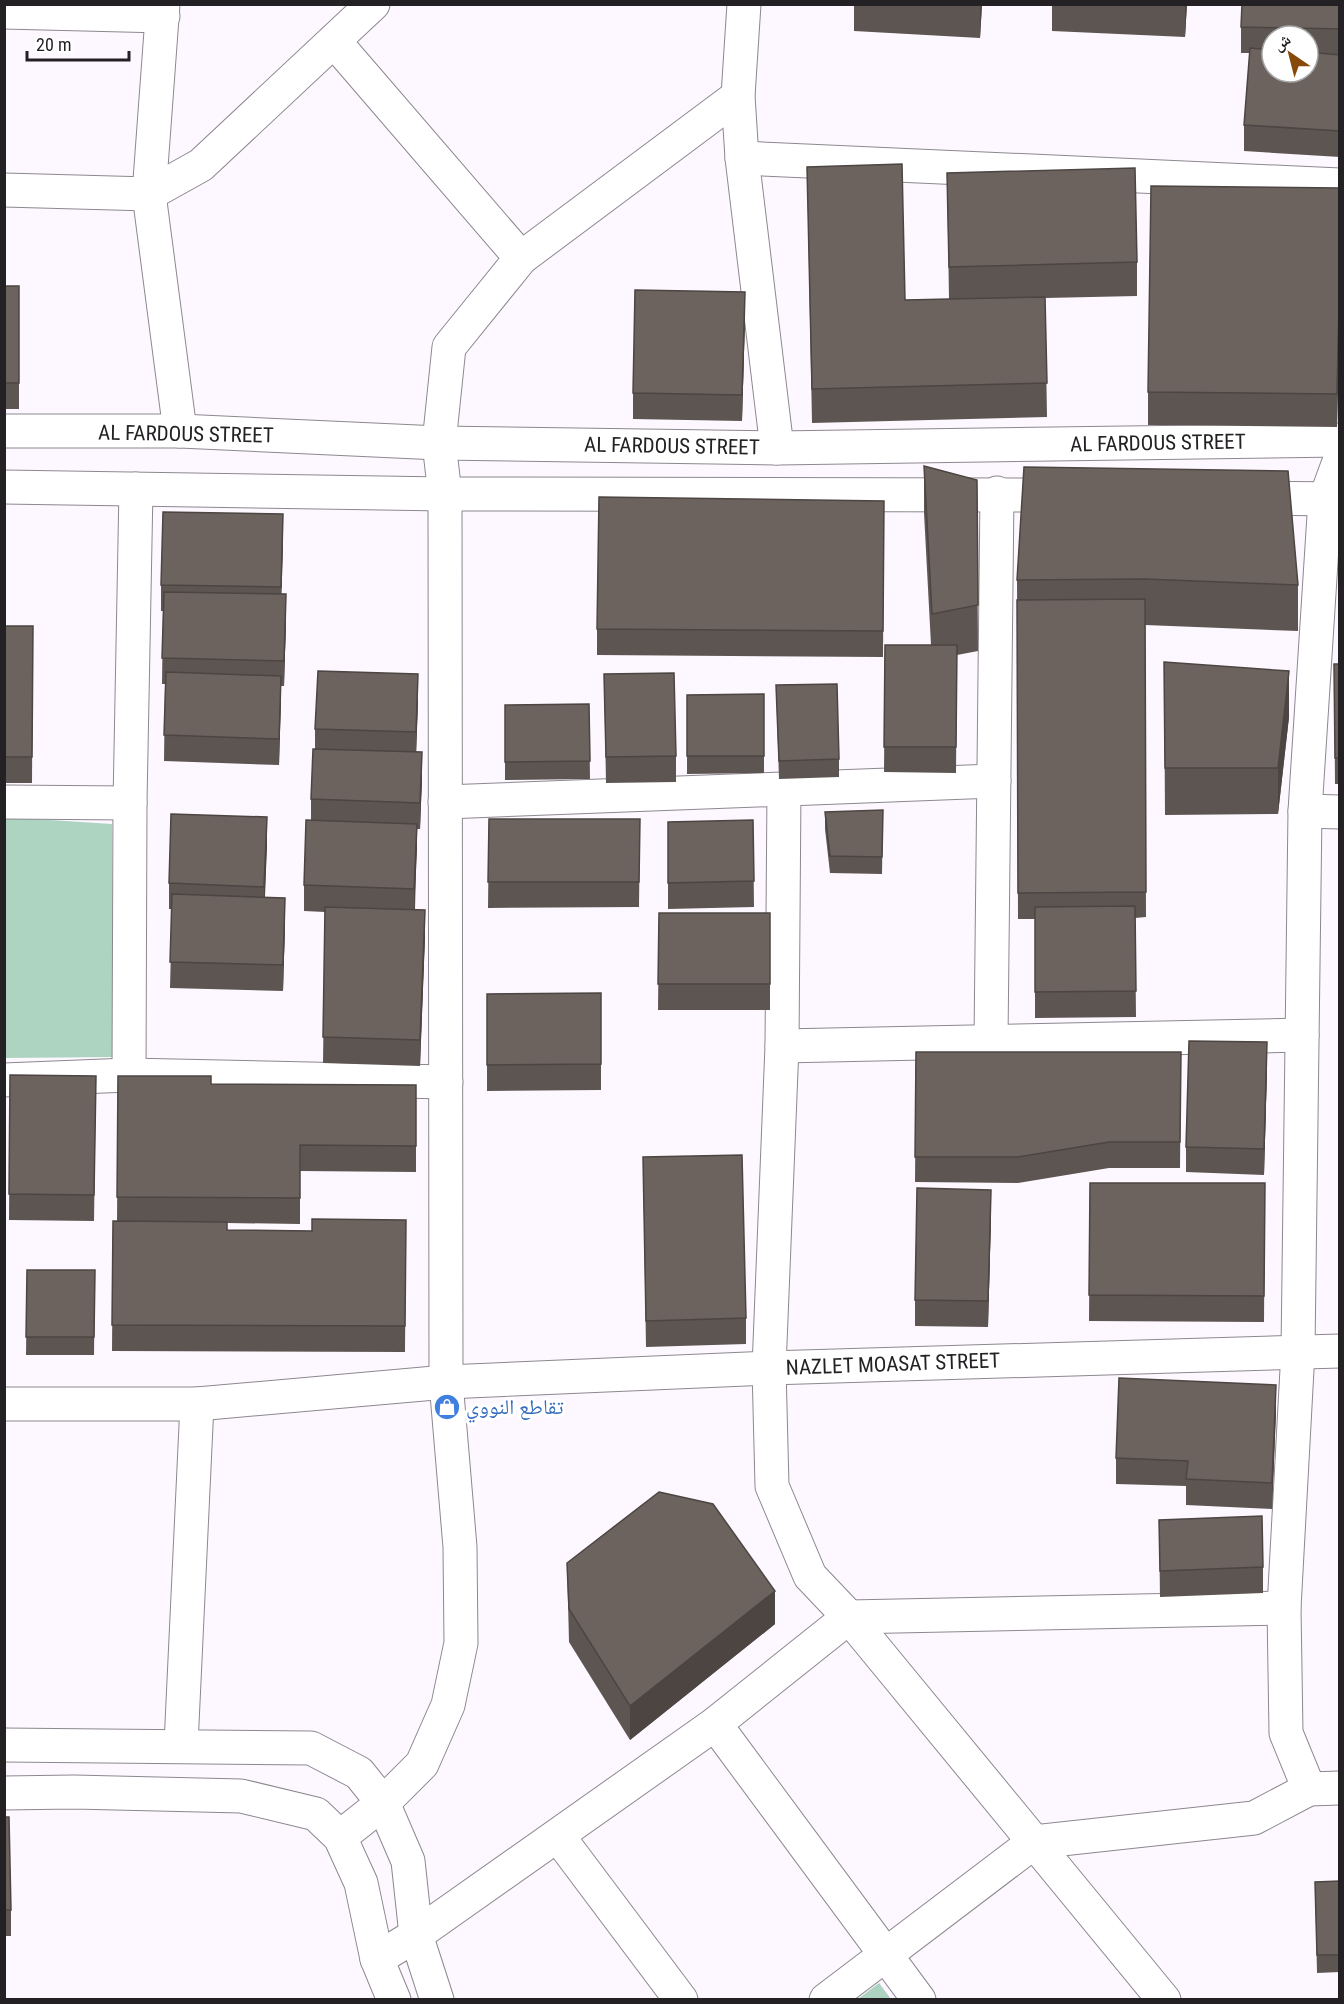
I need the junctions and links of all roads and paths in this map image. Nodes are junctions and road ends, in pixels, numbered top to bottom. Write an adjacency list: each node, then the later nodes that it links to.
1 (373, 4): 5 (street)
2 (744, 4): 6 (street)
3 (163, 10): 4 (street); 10 (street)
4 (4, 12)
5 (334, 41): 10 (street); 11 (street)
6 (738, 96): 7 (street); 11 (street)
7 (742, 158): 8 (street); 16 (street)
8 (1340, 185)
9 (4, 190): 10 (street)
10 (149, 194): 13 (street)
11 (521, 258): 15 (street)
12 (4, 431): 13 (street, AL FARDOUS STREET)
13 (180, 431): 15 (street, AL FARDOUS STREET)
14 (1340, 440): 16 (street, AL FARDOUS STREET)
15 (439, 443): 16 (street, AL FARDOUS STREET); 21 (street)
16 (777, 448)
17 (1340, 459): 24 (street)
18 (4, 487): 19 (street)
19 (136, 489): 21 (street); 29 (street)
20 (997, 493): 21 (street); 22 (street); 25 (street)
21 (445, 494): 28 (street)
22 (1103, 495)
23 (1220, 498): 24 (street)
24 (1332, 500): 30 (street)
25 (994, 781): 26 (street); 33 (street)
26 (784, 789): 28 (street); 34 (street)
27 (4, 802): 29 (street)
28 (445, 802): 37 (street)
29 (130, 803): 35 (street)
30 (1305, 811): 31 (street); 32 (street)
31 (1340, 812)
32 (1302, 1035): 33 (street); 38 (street)
33 (991, 1040): 34 (street)
34 (782, 1046): 40 (street)
35 (129, 1075): 36 (street); 37 (street)
36 (4, 1080)
37 (446, 1082): 41 (street)
38 (1298, 1351): 39 (street, NAZLET MOASAT STREET); 40 (street, NAZLET MOASAT STREET); 44 (street)
39 (1340, 1351)
40 (769, 1368): 41 (street, NAZLET MOASAT STREET); 45 (street)
41 (447, 1382): 43 (street, NAZLET MOASAT STREET); 51 (street)
42 (4, 1404): 43 (street, NAZLET MOASAT STREET)
43 (197, 1404): 48 (street)
44 (1284, 1608): 45 (street); 49 (street)
45 (849, 1617): 46 (street); 54 (street)
46 (714, 1724): 52 (street); 56 (street)
47 (4, 1745): 48 (street)
48 (181, 1745): 51 (street)
49 (1324, 1788): 54 (street)
50 (4, 1793): 53 (street)
51 (383, 1803): 53 (street); 55 (street)
52 (558, 1836): 55 (street); 60 (street)
53 (340, 1837): 57 (street)
54 (1034, 1842): 56 (street); 63 (street)
55 (416, 1935): 57 (street); 59 (street)
56 (886, 1954): 61 (street); 62 (street)
57 (377, 1959): 58 (street)
58 (394, 2000)
59 (437, 2000)
60 (681, 2000)
61 (826, 2000)
62 (919, 2000)
63 (1164, 2000)

